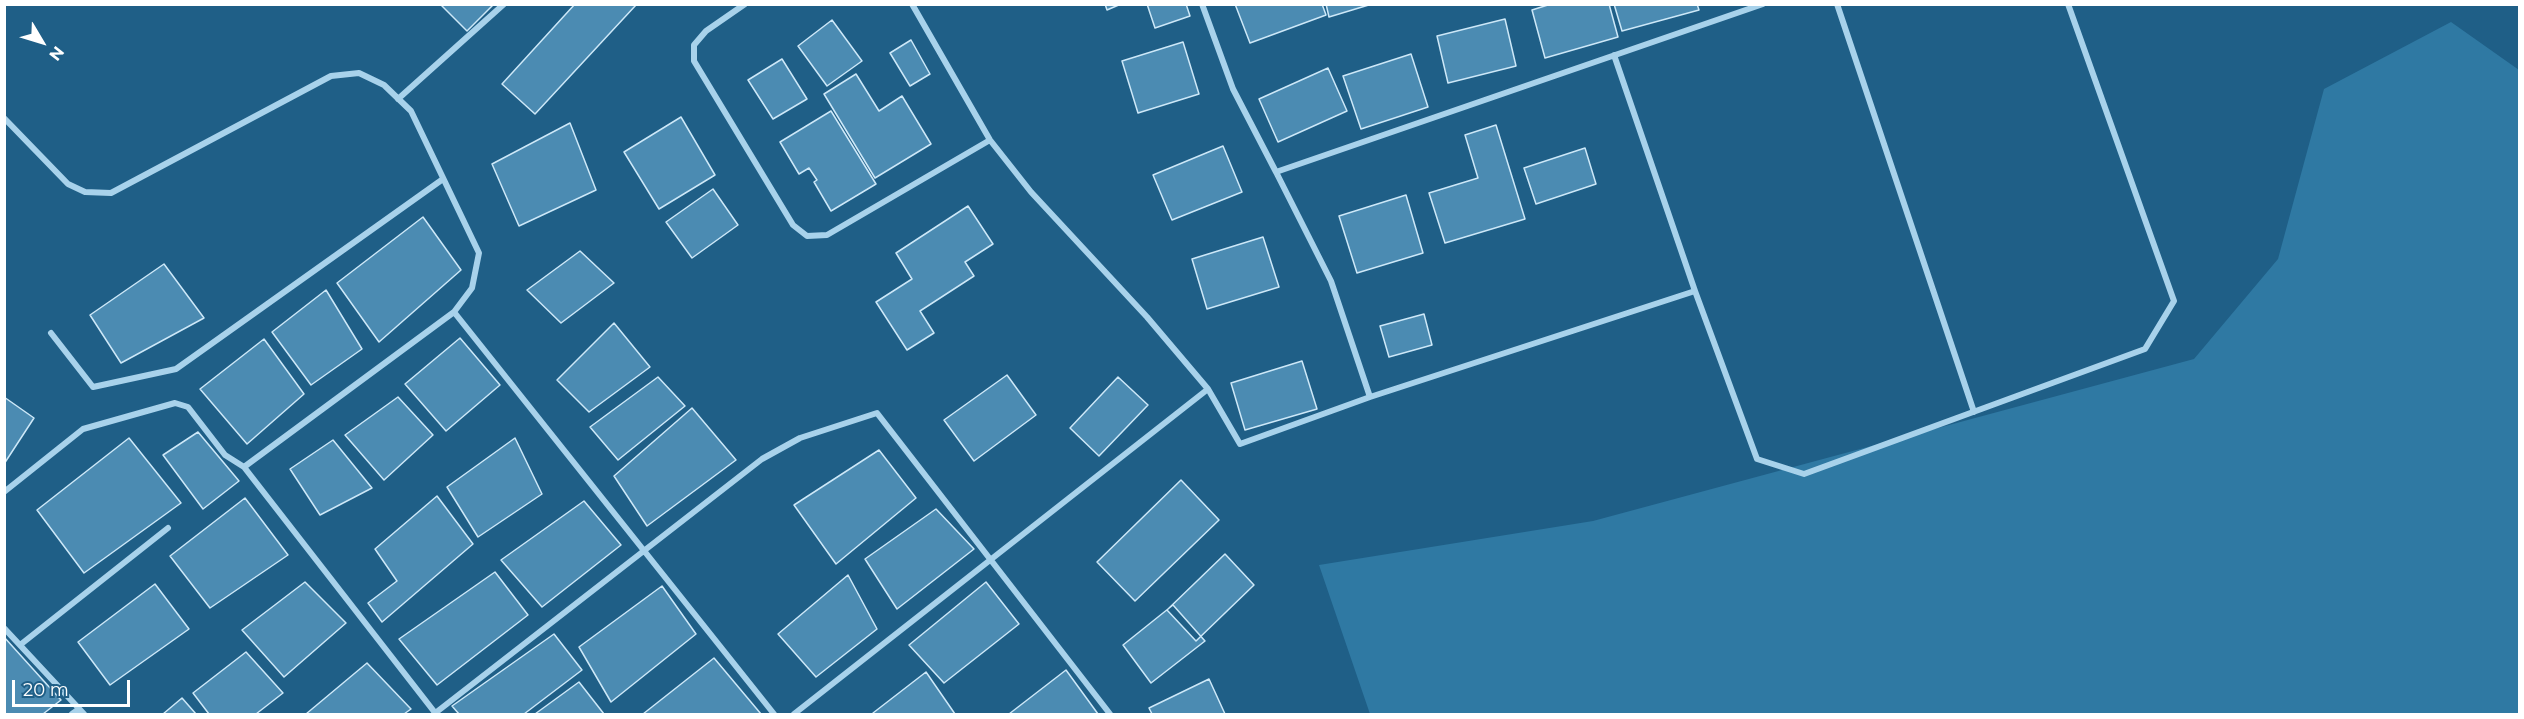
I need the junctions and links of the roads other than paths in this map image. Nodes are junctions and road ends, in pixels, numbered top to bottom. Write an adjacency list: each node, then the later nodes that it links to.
1 (504, 4): 9 (street)
2 (745, 4): 11 (street)
3 (912, 4): 11 (street)
4 (1202, 4): 12 (street)
5 (1763, 4): 8 (street)
6 (1837, 4): 19 (street)
7 (2068, 4): 19 (street)
8 (1614, 55): 12 (street); 14 (street)
9 (398, 99): 10 (street); 13 (street)
10 (4, 118)
11 (990, 140): 17 (street)
12 (1276, 172): 18 (street)
13 (443, 178): 15 (street); 16 (street)
14 (1695, 291): 18 (street); 19 (street)
15 (454, 312): 20 (street); 23 (street)
16 (51, 333)
17 (1208, 389): 18 (street); 24 (street)
18 (1370, 397)
19 (1974, 412)
20 (244, 467): 21 (street); 29 (street)
21 (4, 492)
22 (168, 528): 26 (street)
23 (644, 551): 24 (street); 29 (street); 30 (street)
24 (990, 560): 31 (street); 32 (street)
25 (4, 628): 26 (street)
26 (20, 645): 27 (street)
27 (82, 712): 28 (street)
28 (72, 714)
29 (435, 714)
30 (774, 714)
31 (794, 714)
32 (1110, 714)

